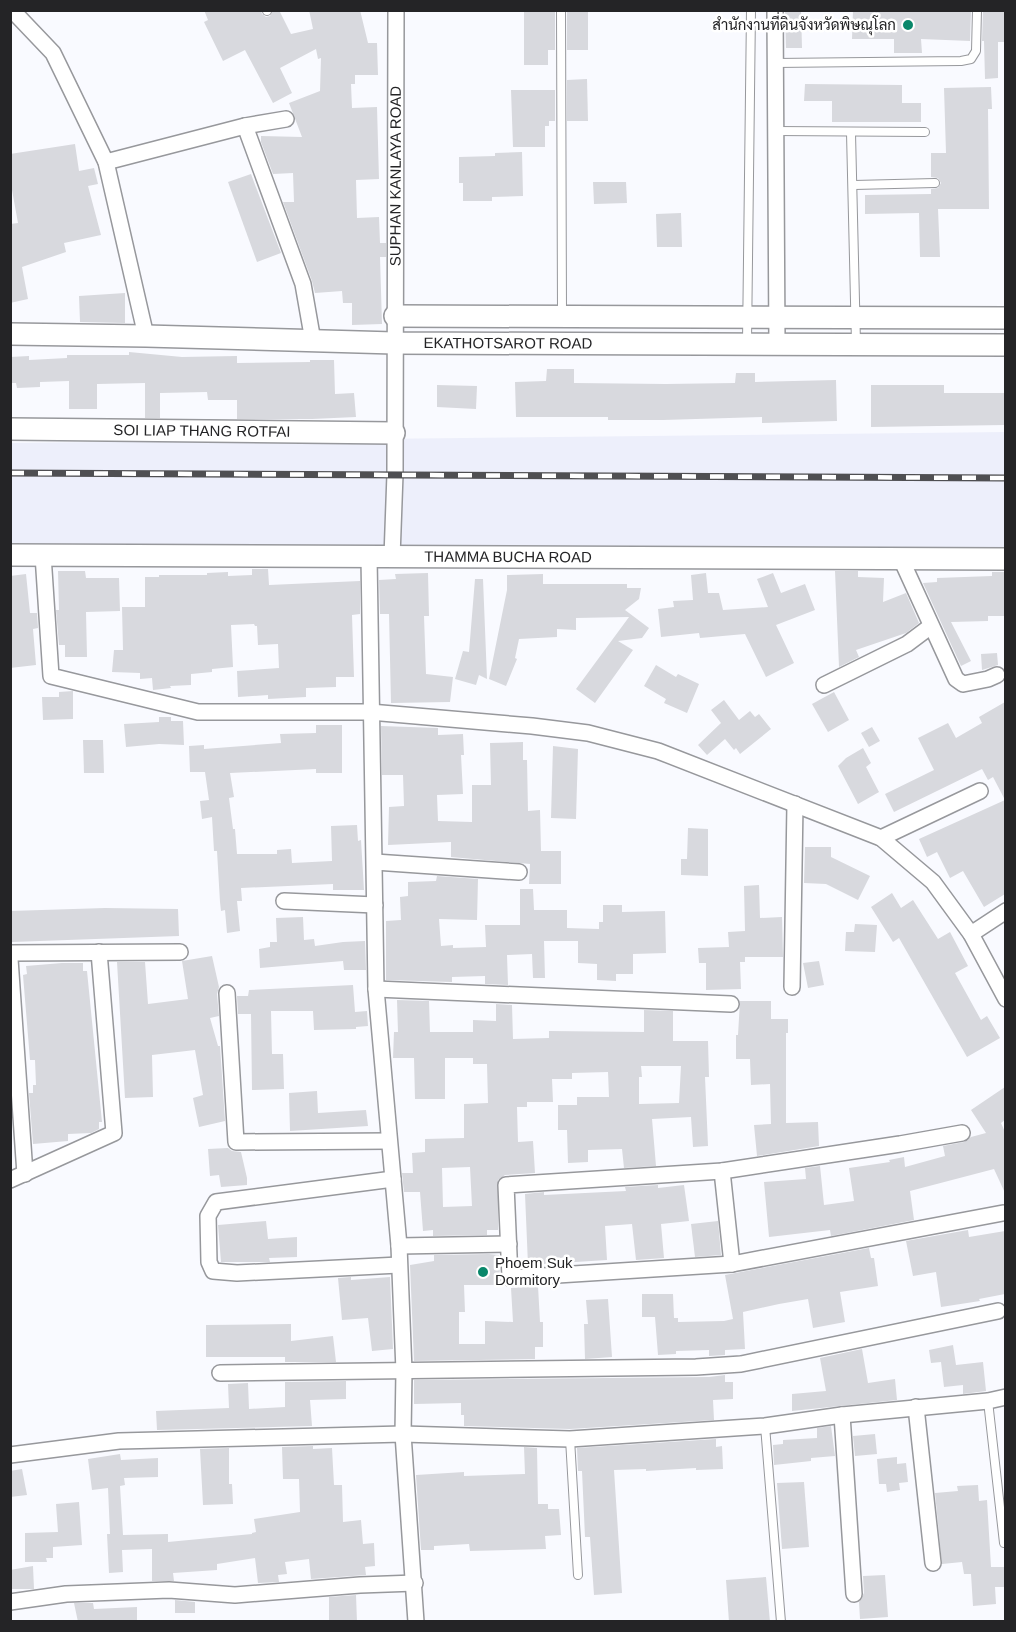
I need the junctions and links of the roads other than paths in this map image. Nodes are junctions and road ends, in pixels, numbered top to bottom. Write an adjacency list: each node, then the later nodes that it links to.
1 (12, 10): 13 (street)
2 (396, 10): 16 (street, SUPHAN KANLAYA ROAD)
3 (561, 10): 17 (lane)
4 (751, 10): 18 (lane)
5 (775, 10): 7 (street)
6 (977, 10): 7 (lane)
7 (775, 63): 10 (street)
8 (286, 119): 9 (street)
9 (245, 126): 13 (street); 24 (street)
10 (776, 131): 12 (lane); 19 (street)
11 (925, 132): 12 (lane)
12 (851, 133): 15 (lane)
13 (106, 162): 23 (street)
14 (935, 183): 15 (lane)
15 (854, 185): 20 (lane)
16 (395, 316): 17 (main road); 25 (street, SUPHAN KANLAYA ROAD)
17 (562, 316): 18 (main road)
18 (747, 317): 19 (main road); 26 (lane)
19 (777, 317): 20 (main road); 27 (street)
20 (856, 318): 21 (main road); 28 (lane)
21 (1005, 318)
22 (10, 334): 23 (main road, EKATHOTSAROT ROAD)
23 (146, 336): 24 (main road, EKATHOTSAROT ROAD)
24 (313, 340): 25 (main road, EKATHOTSAROT ROAD)
25 (394, 343): 26 (main road, EKATHOTSAROT ROAD); 31 (street, SUPHAN KANLAYA ROAD)
26 (747, 344): 27 (main road, EKATHOTSAROT ROAD)
27 (777, 345): 28 (main road, EKATHOTSAROT ROAD)
28 (856, 345): 29 (main road, EKATHOTSAROT ROAD)
29 (1005, 345)
30 (10, 429): 31 (main road, SOI LIAP THANG ROTFAI)
31 (394, 433): 35 (street, SUPHAN KANLAYA ROAD)
32 (10, 555): 33 (main road, THAMMA BUCHA ROAD)
33 (43, 555): 34 (main road, THAMMA BUCHA ROAD); 41 (street)
34 (369, 557): 35 (main road, THAMMA BUCHA ROAD); 41 (street)
35 (392, 557): 36 (main road, THAMMA BUCHA ROAD)
36 (901, 559): 37 (main road, THAMMA BUCHA ROAD); 38 (street)
37 (1005, 559)
38 (931, 626): 39 (street); 40 (street)
39 (997, 675)
40 (825, 685)
41 (370, 712): 43 (street); 45 (street)
42 (980, 792): 44 (street)
43 (795, 804): 44 (street); 55 (street)
44 (881, 838): 50 (street)
45 (375, 862): 46 (street); 48 (street)
46 (519, 872)
47 (284, 901): 48 (street)
48 (375, 905): 56 (street)
49 (1005, 911): 50 (street)
50 (971, 934): 58 (street)
51 (10, 952): 52 (street)
52 (99, 952): 53 (street); 63 (street)
53 (180, 952)
54 (10, 959): 63 (street)
55 (792, 987)
56 (376, 989): 59 (street); 61 (street)
57 (227, 993): 61 (street)
58 (1005, 999)
59 (731, 1004)
60 (962, 1133): 62 (street)
61 (389, 1141): 64 (street)
62 (722, 1171): 67 (street); 69 (street)
63 (25, 1174): 65 (street)
64 (393, 1179): 68 (street); 70 (street)
65 (10, 1180)
66 (1003, 1213): 69 (street)
67 (509, 1244): 68 (street); 69 (street)
68 (399, 1246): 70 (street)
69 (732, 1264)
70 (399, 1265): 72 (street)
71 (998, 1311): 72 (street)
72 (404, 1371): 73 (street); 79 (street)
73 (220, 1373)
74 (1005, 1397): 75 (street)
75 (988, 1401): 76 (street); 82 (lane)
76 (916, 1407): 77 (street); 83 (street)
77 (842, 1415): 78 (street); 86 (street)
78 (765, 1426): 80 (street); 89 (lane)
79 (403, 1434): 80 (street); 81 (street); 85 (street)
80 (570, 1438): 84 (lane)
81 (10, 1455)
82 (1004, 1543)
83 (933, 1563)
84 (578, 1575)
85 (415, 1583): 87 (street); 88 (street)
86 (854, 1594)
87 (10, 1602)
88 (416, 1622)
89 (781, 1622)

